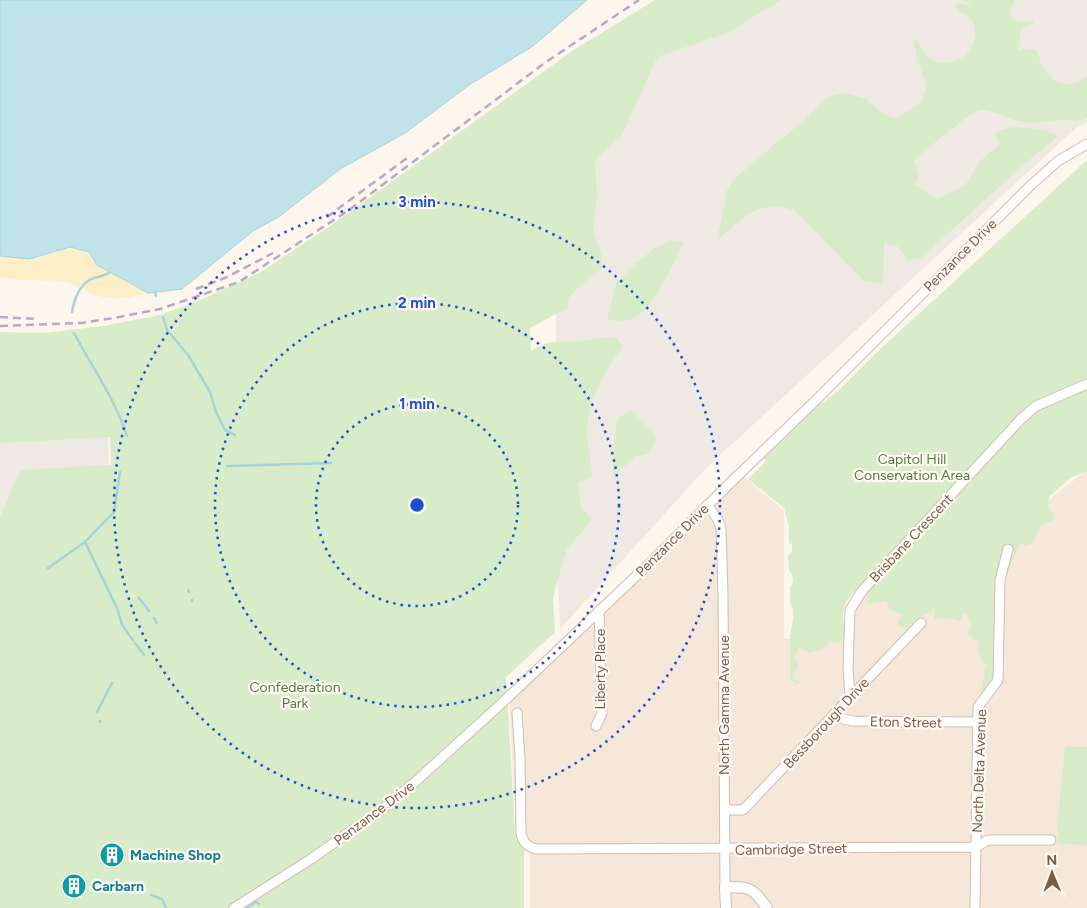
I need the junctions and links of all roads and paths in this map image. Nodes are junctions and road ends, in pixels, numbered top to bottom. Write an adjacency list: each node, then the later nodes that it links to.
1 (1087, 144): 3 (street, Penzance Drive)
2 (1087, 384): 7 (street, Brisbane Crescent)
3 (707, 505): 5 (street, Penzance Drive); 12 (street, North Gamma Avenue)
4 (1008, 549): 10 (street, North Delta Avenue)
5 (600, 610): 11 (street, Liberty Place); 17 (street, Penzance Drive)
6 (921, 623): 7 (street, Bessborough Drive)
7 (850, 697): 9 (street, Bessborough Drive)
8 (517, 712): 15 (street, Cambridge Street)
9 (836, 713): 10 (street, Eton Street); 12 (street, Bessborough Drive)
10 (978, 722): 14 (street, North Delta Avenue)
11 (596, 726)
12 (726, 810): 15 (street, North Gamma Avenue)
13 (1051, 840): 14 (street, Cambridge Street)
14 (976, 847): 15 (street, Cambridge Street); 20 (street, North Delta Avenue)
15 (726, 849): 16 (street, North Gamma Avenue)
16 (726, 887): 18 (street, North Gamma Avenue); 19 (street)
17 (234, 908)
18 (726, 908)
19 (767, 908)
20 (975, 908)

